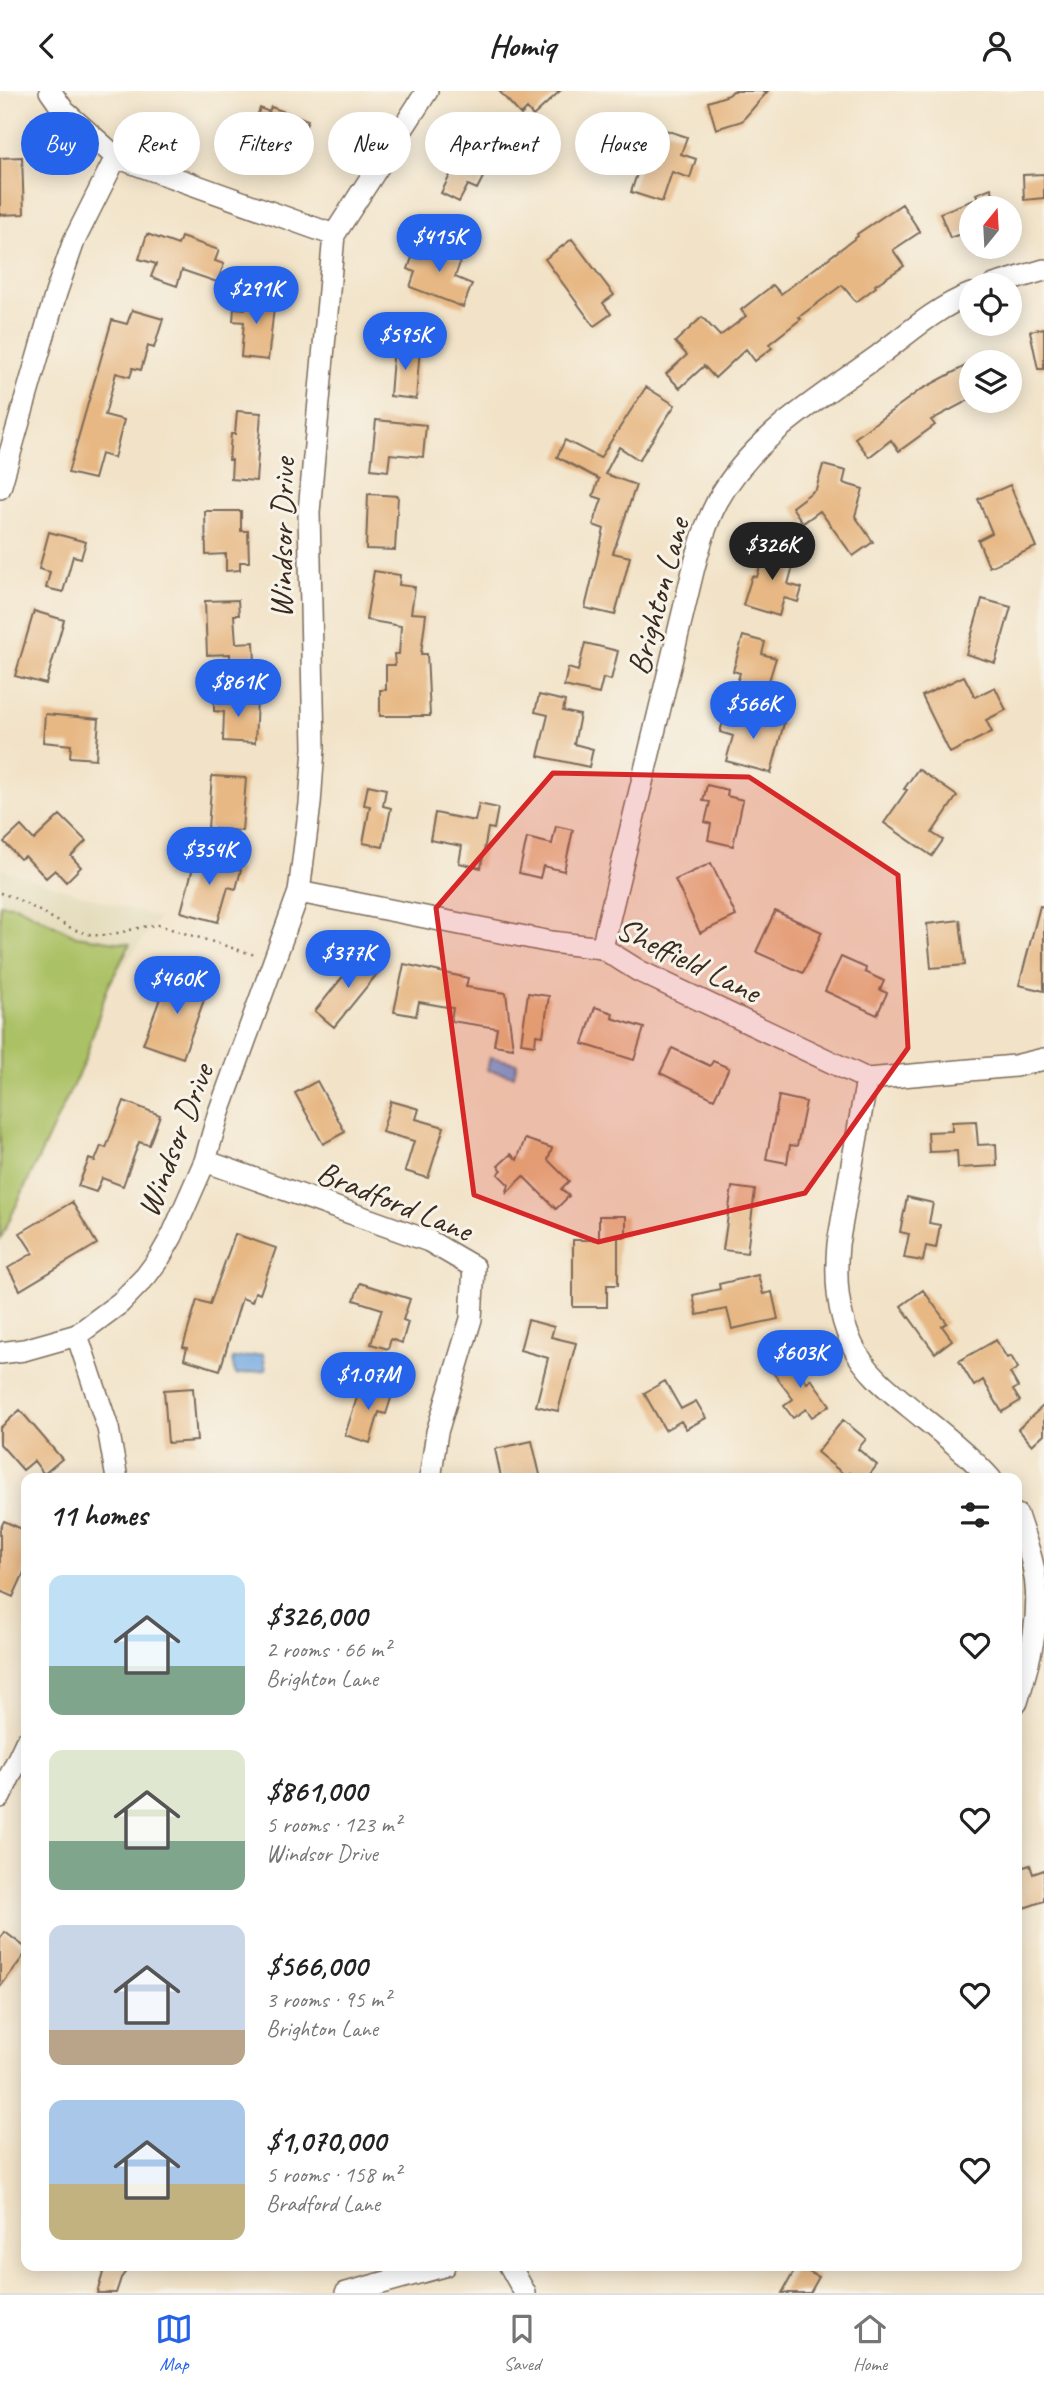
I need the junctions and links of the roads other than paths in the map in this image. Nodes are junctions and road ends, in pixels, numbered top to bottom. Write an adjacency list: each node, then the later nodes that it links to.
1 (50, 91): 3 (street)
2 (427, 91): 6 (street, Windsor Drive)
3 (113, 154)
4 (113, 163): 10 (street)
5 (166, 175): 6 (street)
6 (334, 235): 11 (street, Windsor Drive)
7 (1044, 270): 8 (street)
8 (1022, 277)
9 (959, 301): 12 (street, Brighton Lane)
10 (0, 488)
11 (299, 892): 12 (street, Sheffield Lane); 15 (street, Windsor Drive)
12 (602, 948): 14 (street, Sheffield Lane)
13 (1044, 1059): 14 (street)
14 (867, 1079): 20 (street)
15 (205, 1161): 16 (street, Windsor Drive); 19 (street, Bradford Lane)
16 (77, 1335): 17 (street, Windsor Drive); 18 (street)
17 (0, 1353)
18 (116, 1473)
19 (431, 1473)
20 (985, 1473)
21 (1022, 1531): 22 (street)
22 (1022, 1684)
23 (21, 1753): 24 (street)
24 (0, 1797)
25 (426, 2271): 27 (street)
26 (513, 2271): 28 (street)
27 (346, 2293)
28 (525, 2293)

